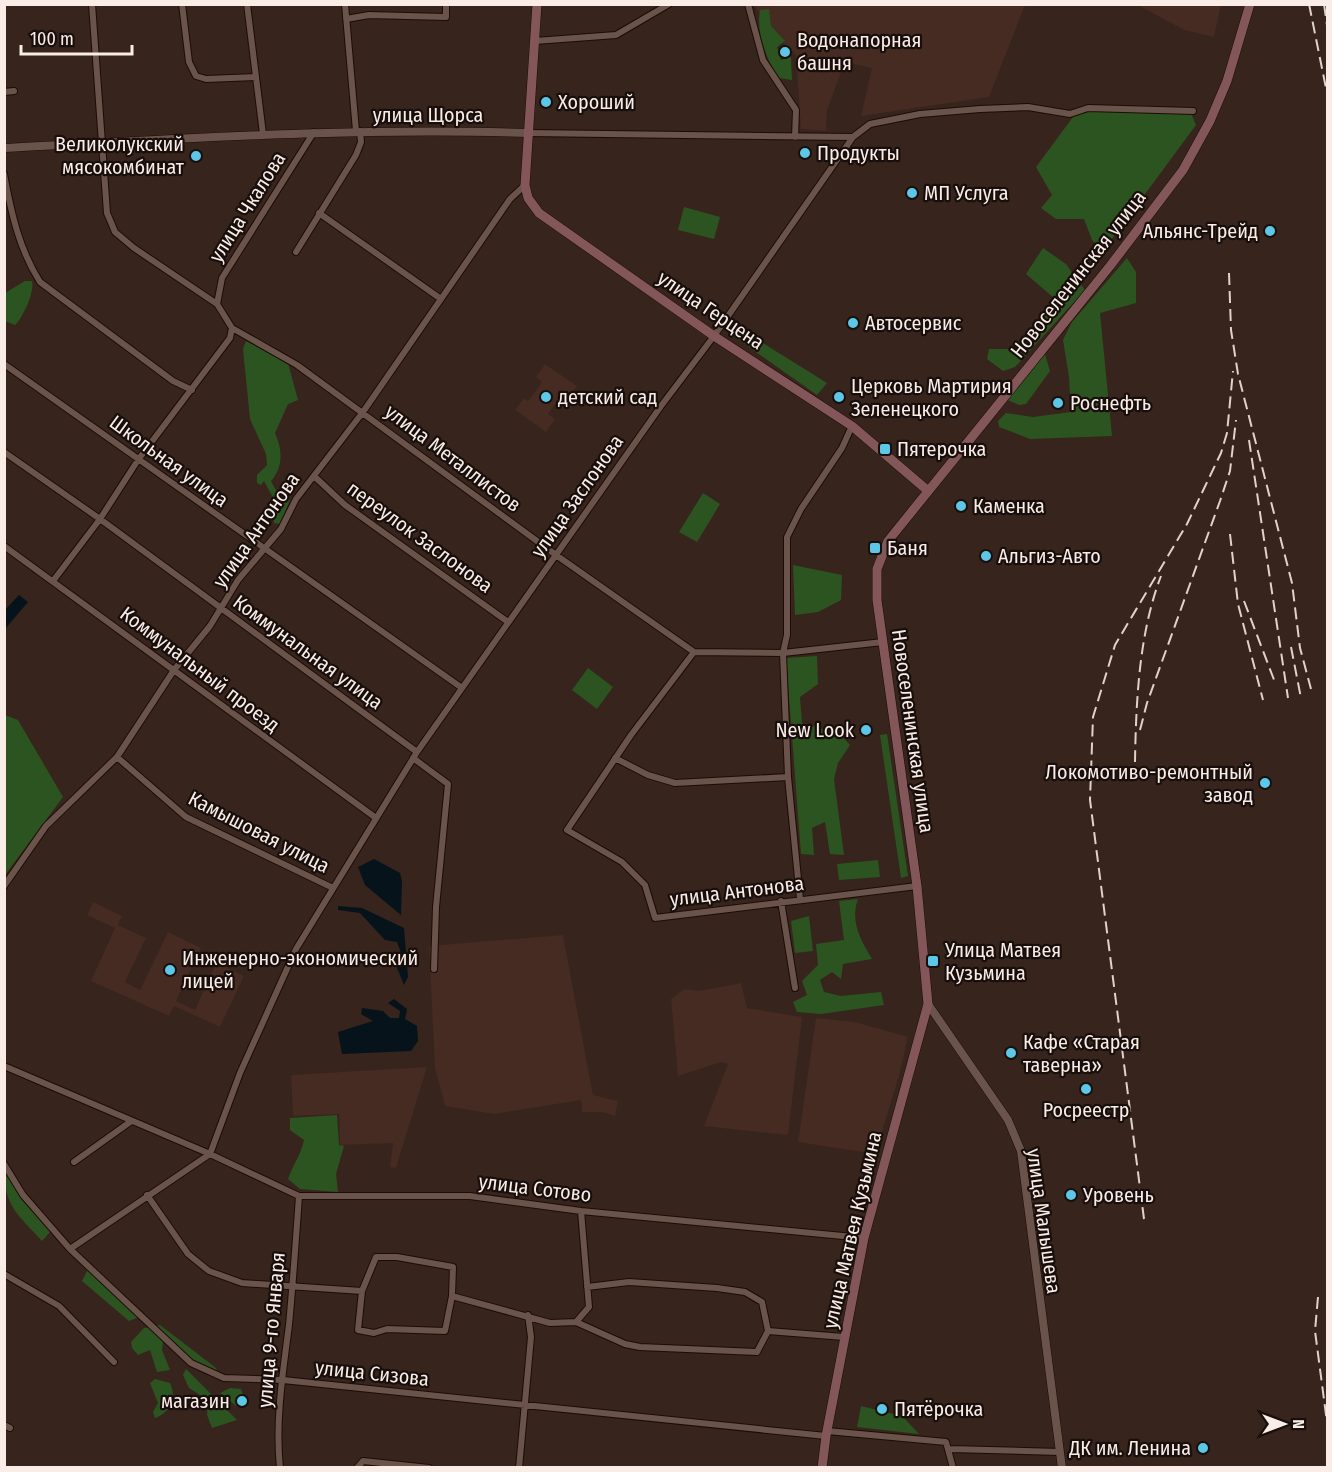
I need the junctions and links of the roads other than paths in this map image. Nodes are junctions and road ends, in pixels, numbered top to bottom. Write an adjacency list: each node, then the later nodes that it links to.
1 (92, 4): 22 (street, улица Металлистов)
2 (182, 4): 12 (street)
3 (247, 4): 12 (street)
4 (345, 4): 10 (street)
5 (446, 4): 10 (street)
6 (537, 4): 11 (main road, улица Герцена)
7 (669, 4): 11 (street)
8 (748, 4): 20 (street)
9 (1250, 4): 39 (main road, Новоселенинская улица)
10 (346, 19): 16 (street)
11 (535, 41): 18 (main road, улица Герцена)
12 (256, 77): 19 (street)
13 (14, 91): 14 (street)
14 (4, 92)
15 (1193, 111): 21 (street, улица Заслонова)
16 (358, 131): 17 (street, улица Щорса); 18 (street, улица Щорса); 26 (street)
17 (315, 132): 19 (street, улица Щорса); 29 (street, улица Чкалова)
18 (528, 133): 20 (street, улица Щорса); 25 (main road, улица Герцена)
19 (263, 134): 22 (street, улица Щорса)
20 (795, 137): 21 (street, улица Щорса)
21 (853, 137): 31 (street, улица Заслонова)
22 (103, 142): 23 (street, улица Щорса); 29 (street, улица Металлистов)
23 (4, 148)
24 (4, 174): 33 (street)
25 (525, 185): 28 (street, улица Антонова); 31 (main road, улица Герцена)
26 (319, 213): 27 (street); 28 (street)
27 (296, 252)
28 (441, 299): 34 (street, улица Антонова)
29 (217, 304): 30 (street, улица Металлистов)
30 (232, 328): 33 (street); 34 (street, улица Металлистов)
31 (714, 336): 35 (main road, улица Герцена); 43 (street, улица Заслонова)
32 (4, 364): 37 (street, Школьная улица)
33 (192, 390): 37 (street)
34 (363, 412): 38 (street, улица Антонова); 43 (street, улица Металлистов)
35 (852, 426): 39 (main road, улица Герцена); 49 (street)
36 (4, 453): 40 (street, Коммунальная улица)
37 (138, 460): 40 (street); 42 (street, Школьная улица)
38 (314, 476): 42 (street, улица Антонова); 46 (street, переулок Заслонова)
39 (927, 490): 47 (main road, Новоселенинская улица)
40 (100, 519): 44 (street); 45 (street, Коммунальная улица)
41 (4, 546): 44 (street, Коммунальный проезд)
42 (264, 550): 45 (street, улица Антонова); 51 (street, Школьная улица)
43 (556, 555): 46 (street, улица Заслонова); 48 (street, улица Металлистов)
44 (53, 581): 50 (street, Коммунальный проезд)
45 (221, 608): 50 (street, улица Антонова); 52 (street, Коммунальная улица)
46 (508, 622): 51 (street, улица Заслонова)
47 (883, 642): 49 (street); 58 (main road, Новоселенинская улица)
48 (694, 652): 49 (street); 54 (street)
49 (783, 653): 55 (street)
50 (174, 670): 53 (street, улица Антонова); 56 (street, Коммунальный проезд)
51 (462, 688): 52 (street, улица Заслонова)
52 (415, 755): 56 (street, улица Заслонова); 62 (street, Коммунальная улица)
53 (117, 757): 57 (street, улица Антонова); 59 (street, Камышовая улица)
54 (615, 758): 55 (street); 61 (street, улица Антонова)
55 (788, 777): 60 (street)
56 (376, 818): 59 (street, улица Заслонова)
57 (4, 885)
58 (917, 886): 60 (street, улица Антонова); 64 (main road, Новоселенинская улица)
59 (333, 888): 67 (street, улица Заслонова)
60 (800, 898): 61 (street, улица Антонова)
61 (781, 901): 63 (street)
62 (434, 969)
63 (795, 988)
64 (928, 1004): 73 (main road, улица Матвея Кузьмина); 89 (street, улица Малышева)
65 (4, 1066): 66 (street, улица Сотово)
66 (130, 1122): 67 (street, улица Сотово); 68 (street)
67 (210, 1154): 70 (street); 71 (street, улица Сотово)
68 (74, 1162)
69 (4, 1164): 74 (street, улица Сизова)
70 (147, 1195): 74 (street); 76 (street)
71 (299, 1196): 72 (street, улица Сотово); 76 (street, улица 9-го Января)
72 (581, 1211): 73 (street, улица Сотово); 77 (street)
73 (864, 1238): 83 (main road, улица Матвея Кузьмина)
74 (70, 1249): 85 (street, улица Сизова)
75 (4, 1274): 84 (street)
76 (293, 1284): 78 (street); 85 (street, улица 9-го Января)
77 (587, 1287): 81 (street); 82 (street)
78 (362, 1291): 79 (street); 79 (street)
79 (452, 1296): 80 (street)
80 (528, 1315): 81 (street); 86 (street)
81 (576, 1322): 82 (street)
82 (768, 1331): 83 (street)
83 (844, 1337): 87 (main road, улица Матвея Кузьмина)
84 (114, 1362)
85 (283, 1380): 86 (street, улица Сизова); 90 (street, улица 9-го Января)
86 (525, 1405): 87 (street, улица Сизова); 93 (street)
87 (826, 1434): 88 (street, улица Сизова); 94 (main road, улица Матвея Кузьмина)
88 (950, 1449): 89 (street); 95 (street)
89 (1060, 1452): 96 (street, улица Малышева)
90 (280, 1467)
91 (357, 1467): 92 (street)
92 (429, 1467)
93 (519, 1467)
94 (822, 1467)
95 (952, 1467)
96 (1062, 1467)

